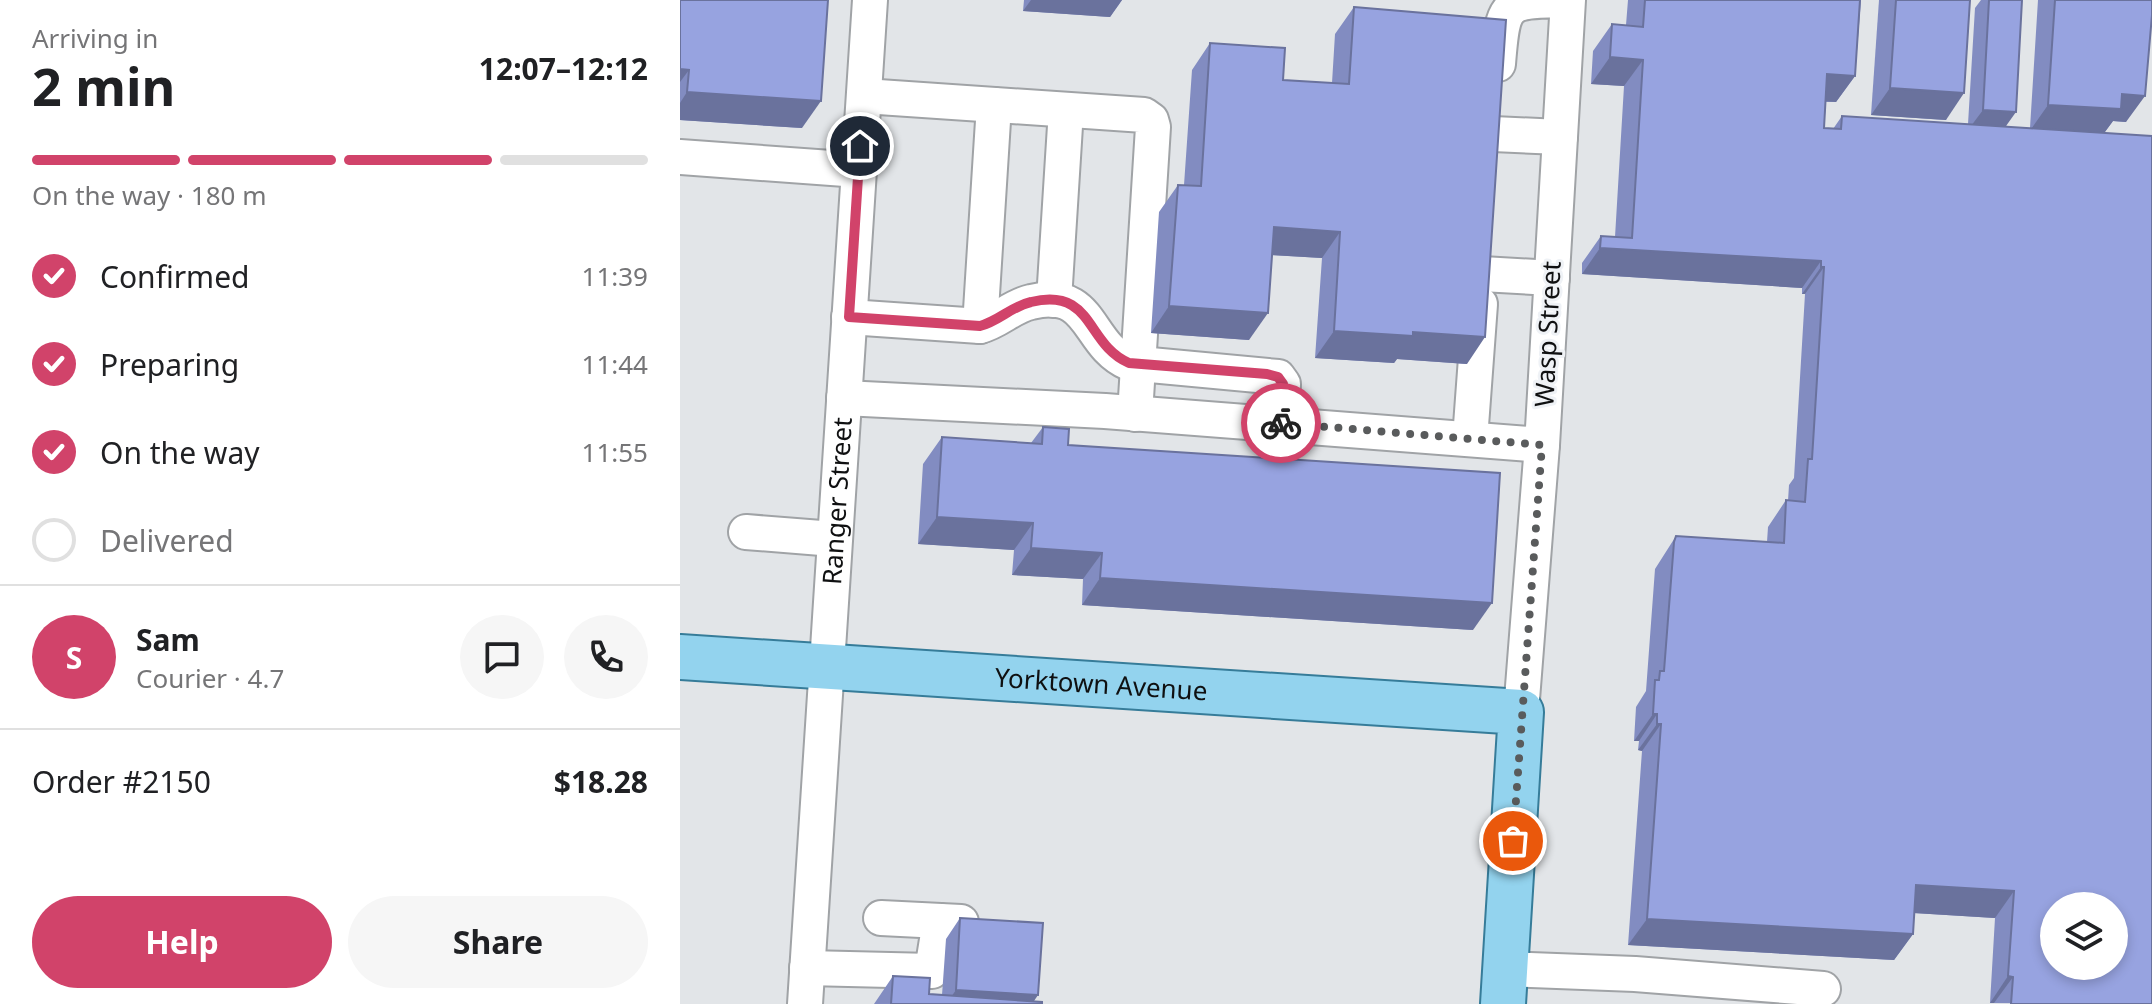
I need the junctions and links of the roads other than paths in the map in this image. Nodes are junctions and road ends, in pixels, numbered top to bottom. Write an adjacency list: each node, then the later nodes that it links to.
1 (870, 0): 3 (street, Ranger Street)
2 (1568, 0): 6 (street, Wasp Street); 6 (street)
3 (864, 96): 4 (street); 8 (street, Ranger Street)
4 (994, 105): 5 (street); 12 (street)
5 (1066, 110): 10 (street); 13 (street)
6 (1560, 137): 9 (street, Wasp Street)
7 (680, 157): 8 (street)
8 (859, 170): 11 (street, Ranger Street)
9 (1552, 278): 17 (street); 18 (street, Wasp Street)
10 (1054, 300): 12 (street); 13 (street)
11 (849, 317): 12 (street); 14 (street, Ranger Street)
12 (980, 326)
13 (1138, 364): 15 (street); 16 (street)
14 (844, 398): 15 (street); 20 (street, Ranger Street)
15 (1135, 414): 16 (street)
16 (1281, 425): 17 (street)
17 (1470, 439): 18 (street)
18 (1542, 445): 23 (street, Wasp Street)
19 (746, 532): 20 (street)
20 (834, 539): 22 (street, Ranger Street)
21 (680, 657): 22 (main road, Yorktown Avenue)
22 (826, 666): 23 (main road, Yorktown Avenue); 27 (street, Ranger Street)
23 (1521, 712): 28 (main road, Wasp Street)
24 (881, 918): 25 (street)
25 (940, 921): 26 (street); 27 (street)
26 (998, 924)
27 (807, 968): 30 (street, Ranger Street)
28 (1504, 986): 29 (street)
29 (1823, 989)
30 (805, 1004)

